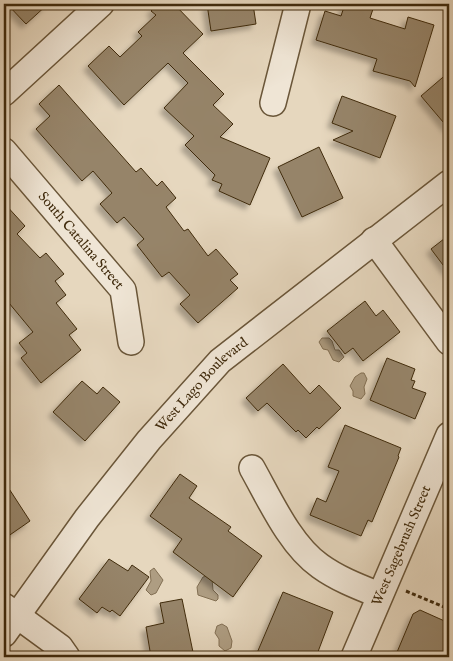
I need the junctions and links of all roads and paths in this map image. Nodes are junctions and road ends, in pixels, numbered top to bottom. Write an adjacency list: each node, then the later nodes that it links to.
1 (101, 4): 3 (street)
2 (298, 4): 4 (street)
3 (4, 93)
4 (273, 103)
5 (4, 151): 8 (street, South Catalina Street)
6 (449, 183): 7 (street, West Lago Boulevard)
7 (374, 240): 9 (street); 14 (street, West Lago Boulevard)
8 (131, 342)
9 (449, 342)
10 (449, 435): 12 (street, West Sagebrush Street)
11 (252, 468): 12 (street)
12 (382, 589): 13 (path); 16 (street, West Sagebrush Street)
13 (449, 609)
14 (8, 619): 15 (street)
15 (67, 657)
16 (354, 657)

